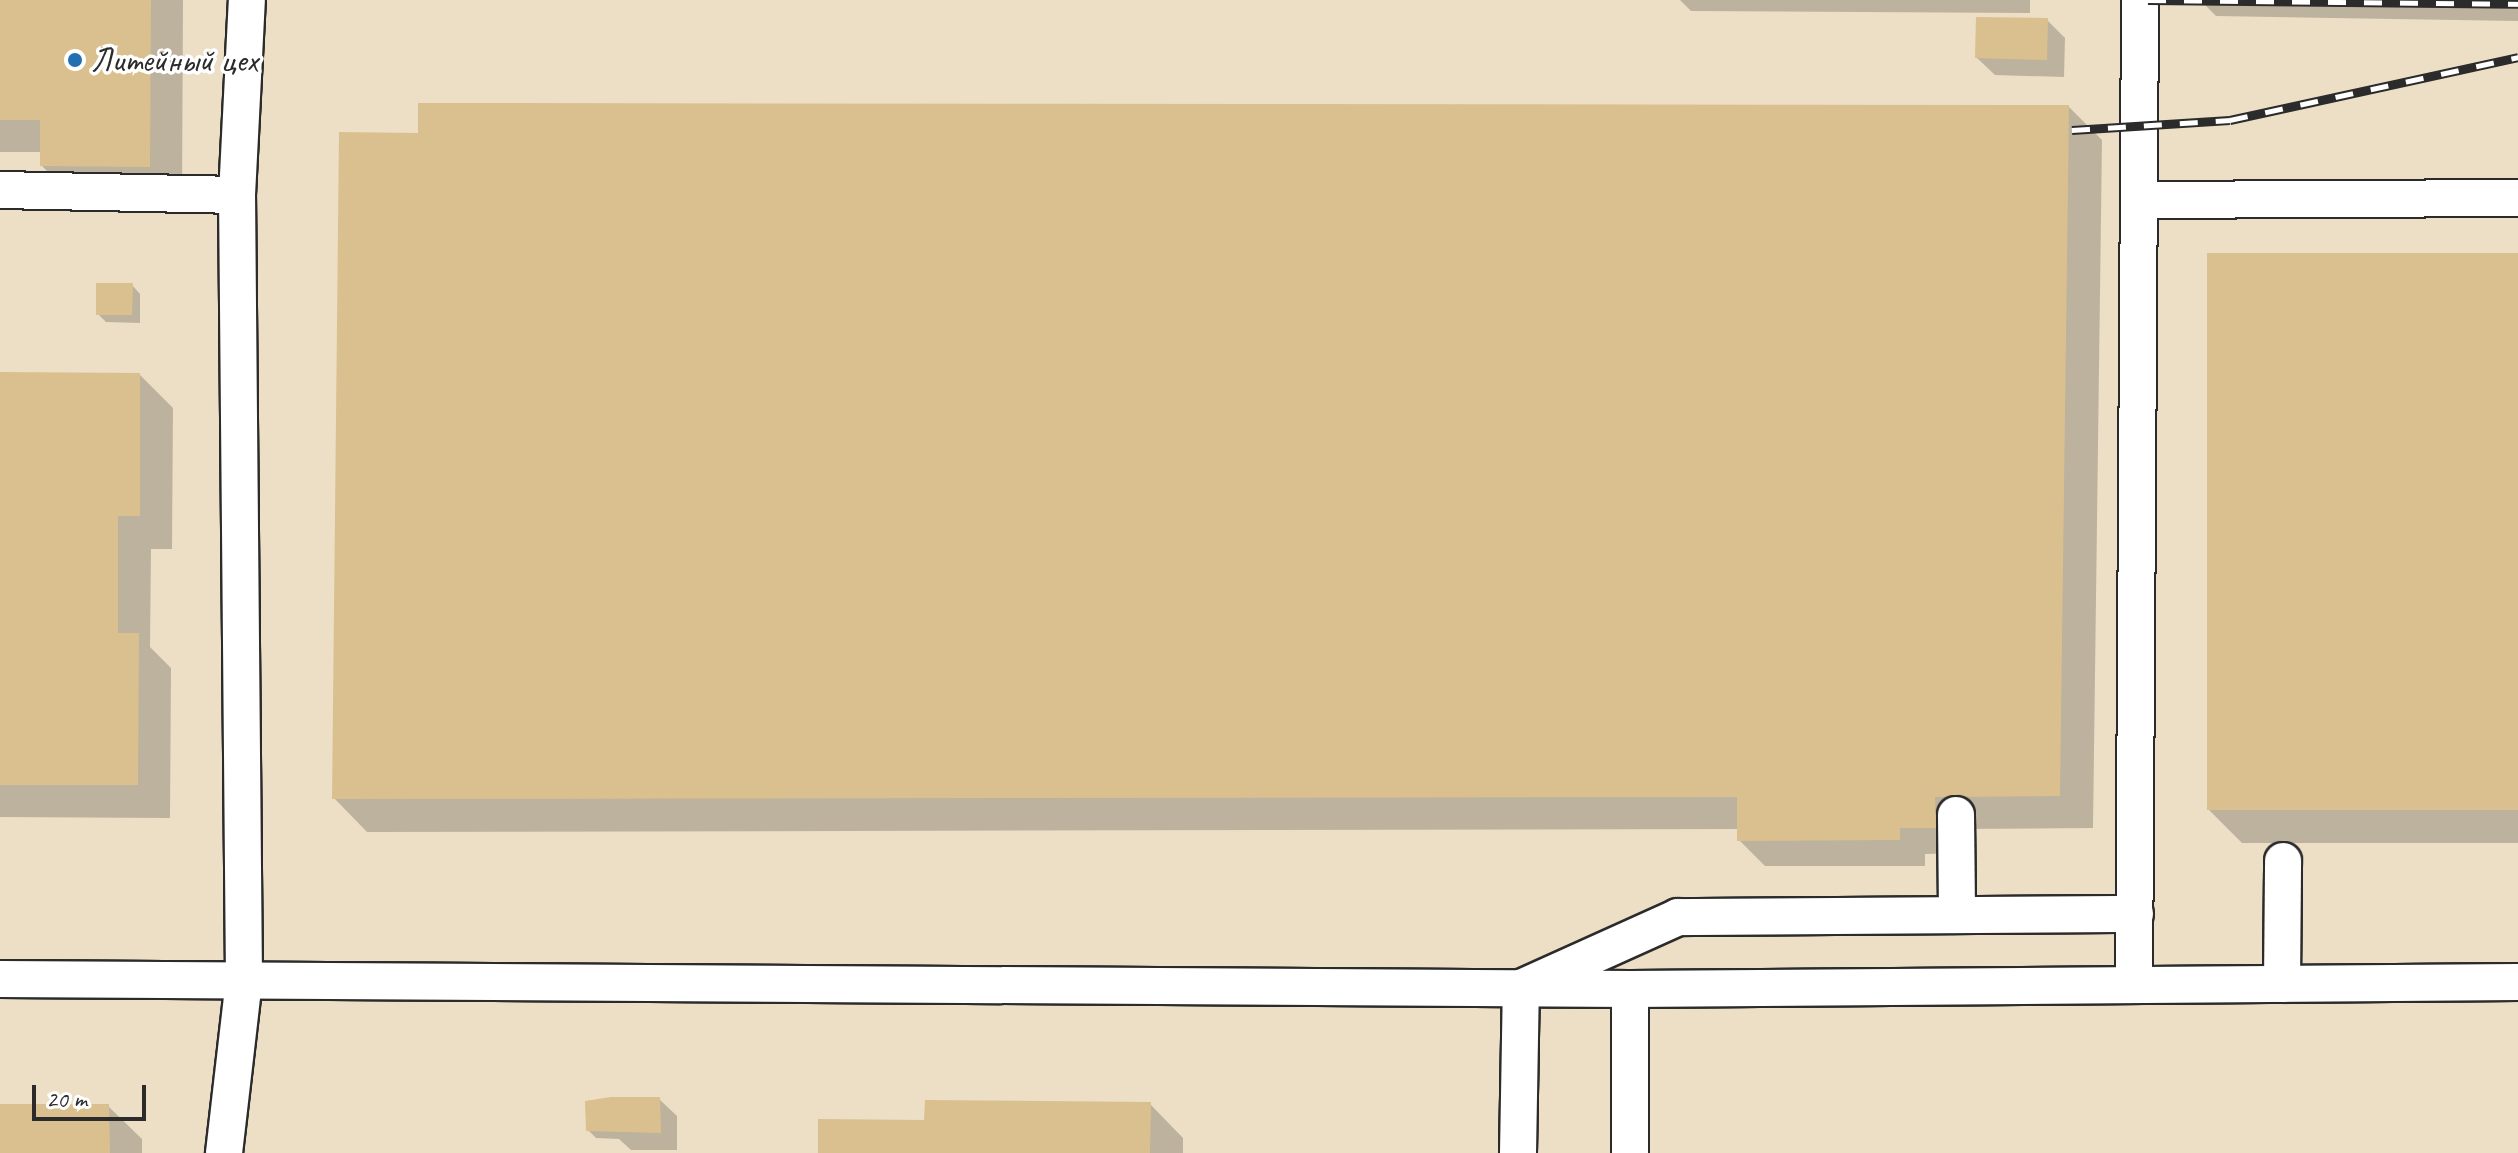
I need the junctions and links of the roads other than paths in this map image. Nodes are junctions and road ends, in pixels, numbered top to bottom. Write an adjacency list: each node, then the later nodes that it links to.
1 (247, 0): 4 (lane)
2 (2140, 0): 6 (lane)
3 (0, 190): 4 (lane)
4 (237, 195): 12 (lane)
5 (2518, 198): 6 (lane)
6 (2140, 200): 9 (lane)
7 (1956, 815): 10 (lane)
8 (2283, 861): 14 (lane)
9 (2135, 914): 10 (lane); 15 (lane)
10 (1957, 915): 16 (lane)
11 (0, 979): 12 (lane)
12 (244, 979): 16 (lane); 18 (lane)
13 (2518, 982): 14 (lane)
14 (2282, 984): 15 (lane)
15 (2134, 985): 17 (lane)
16 (1521, 988): 17 (lane); 19 (lane)
17 (1630, 989): 20 (lane)
18 (224, 1153)
19 (1518, 1153)
20 (1630, 1153)

